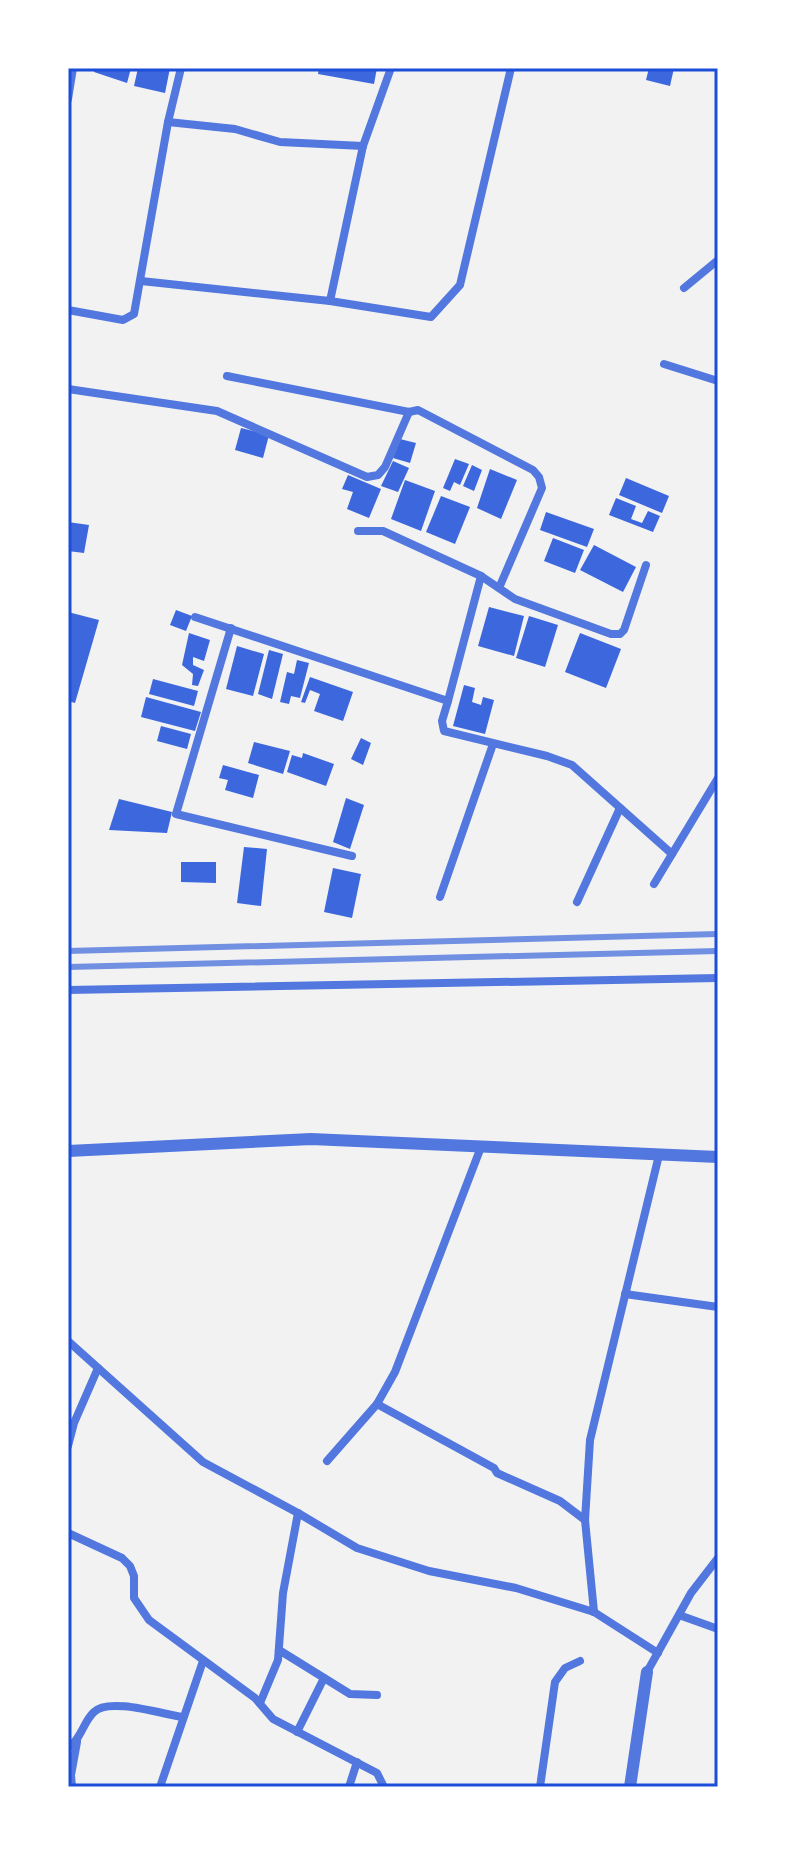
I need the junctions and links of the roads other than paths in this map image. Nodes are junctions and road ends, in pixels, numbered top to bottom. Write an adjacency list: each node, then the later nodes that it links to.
1 (73, 68): 5 (street)
2 (181, 68): 6 (street)
3 (391, 68): 7 (street)
4 (511, 68): 11 (street)
5 (68, 99)
6 (168, 122): 7 (street); 9 (street)
7 (363, 146): 11 (street)
8 (718, 260): 10 (street)
9 (141, 281): 11 (street); 12 (street)
10 (684, 288)
11 (330, 301)
12 (68, 310)
13 (664, 364): 15 (street)
14 (227, 376): 17 (street)
15 (718, 381)
16 (68, 389): 17 (street)
17 (409, 412): 21 (street)
18 (358, 531): 20 (street)
19 (646, 565): 21 (street)
20 (481, 576): 21 (street); 24 (street)
21 (499, 588)
22 (195, 617): 23 (street)
23 (231, 628): 24 (street); 29 (street)
24 (448, 701): 25 (street)
25 (493, 744): 27 (street); 31 (street)
26 (718, 778): 28 (street)
27 (620, 808): 28 (street); 32 (street)
28 (672, 854): 30 (street)
29 (352, 856)
30 (654, 884)
31 (440, 897)
32 (577, 902)
33 (718, 978): 34 (street)
34 (68, 990)
35 (481, 1147): 36 (street); 37 (street); 43 (street)
36 (68, 1151)
37 (659, 1155): 38 (street); 39 (street)
38 (718, 1157)
39 (625, 1294): 40 (street); 47 (street)
40 (718, 1307)
41 (68, 1341): 42 (street)
42 (98, 1368): 44 (street); 46 (street)
43 (377, 1404): 45 (street); 47 (street)
44 (68, 1446)
45 (327, 1461)
46 (298, 1513): 50 (street); 53 (street)
47 (585, 1520): 50 (street)
48 (68, 1533): 55 (street)
49 (718, 1558): 51 (street)
50 (594, 1612): 54 (street)
51 (679, 1615): 52 (street); 54 (street)
52 (718, 1629)
53 (279, 1650): 58 (street); 60 (street)
54 (658, 1653): 57 (street)
55 (203, 1661): 60 (street); 61 (street)
56 (580, 1661): 70 (street)
57 (647, 1672): 71 (street)
58 (324, 1678): 59 (street); 62 (street)
59 (377, 1695)
60 (260, 1703): 62 (street)
61 (182, 1717): 63 (street); 67 (street)
62 (297, 1732): 65 (street)
63 (77, 1742): 64 (street); 66 (street)
64 (68, 1748)
65 (357, 1762): 68 (street); 69 (street)
66 (72, 1787)
67 (160, 1787)
68 (349, 1787)
69 (384, 1787)
70 (540, 1787)
71 (630, 1787)

